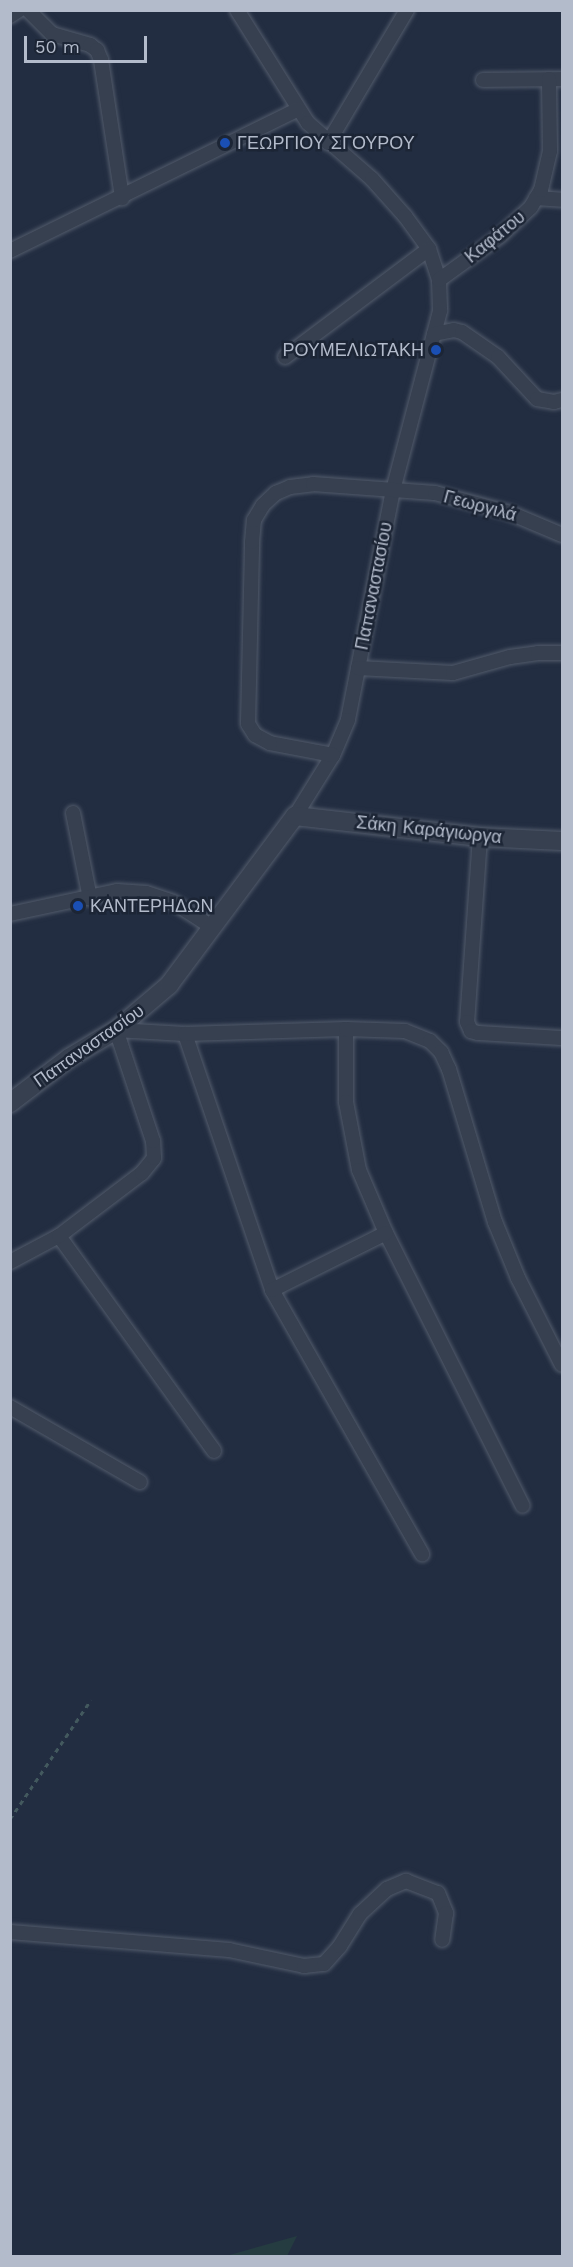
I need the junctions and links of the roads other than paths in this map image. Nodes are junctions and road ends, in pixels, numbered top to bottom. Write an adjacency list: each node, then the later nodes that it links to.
1 (19, 10): 5 (street)
2 (28, 10): 10 (street)
3 (237, 10): 8 (street, Παπαναστασίου)
4 (407, 10): 9 (street)
5 (10, 16)
6 (556, 79): 7 (street); 11 (street, Καφάτου)
7 (483, 80)
8 (298, 109): 9 (street, Παπαναστασίου); 10 (street)
9 (328, 143): 13 (street, Παπαναστασίου)
10 (122, 198): 14 (street)
11 (536, 198): 12 (street); 15 (street, Καφάτου)
12 (562, 200)
13 (429, 249): 15 (street, Παπαναστασίου); 17 (street)
14 (10, 251)
15 (439, 280): 16 (street, Παπαναστασίου)
16 (434, 334): 18 (street); 19 (street, Παπαναστασίου)
17 (285, 357)
18 (562, 400)
19 (393, 490): 20 (street, Γεωργιλά); 22 (street, Παπαναστασίου); 23 (street, Γεωργιλά)
20 (562, 535)
21 (562, 654): 22 (street)
22 (358, 668): 23 (street, Παπαναστασίου)
23 (333, 755): 25 (street, Παπαναστασίου)
24 (73, 813): 28 (street)
25 (295, 816): 26 (street, Σάκη Καράγιωργα); 30 (street, Παπαναστασίου)
26 (480, 837): 27 (street, Σάκη Καράγιωργα); 34 (street)
27 (562, 842)
28 (90, 898): 29 (street); 30 (street)
29 (10, 914)
30 (212, 927): 32 (street, Παπαναστασίου)
31 (346, 1029): 33 (street); 36 (street); 40 (street)
32 (116, 1030): 33 (street); 35 (street, Παπαναστασίου); 37 (street)
33 (184, 1034): 39 (street)
34 (562, 1038)
35 (10, 1103)
36 (386, 1233): 39 (street); 44 (street)
37 (59, 1236): 38 (street); 42 (street)
38 (10, 1262)
39 (272, 1290): 45 (street)
40 (562, 1365)
41 (10, 1407): 43 (street)
42 (214, 1451)
43 (140, 1482)
44 (523, 1506)
45 (422, 1554)
46 (10, 1932): 47 (street)
47 (442, 1940)

